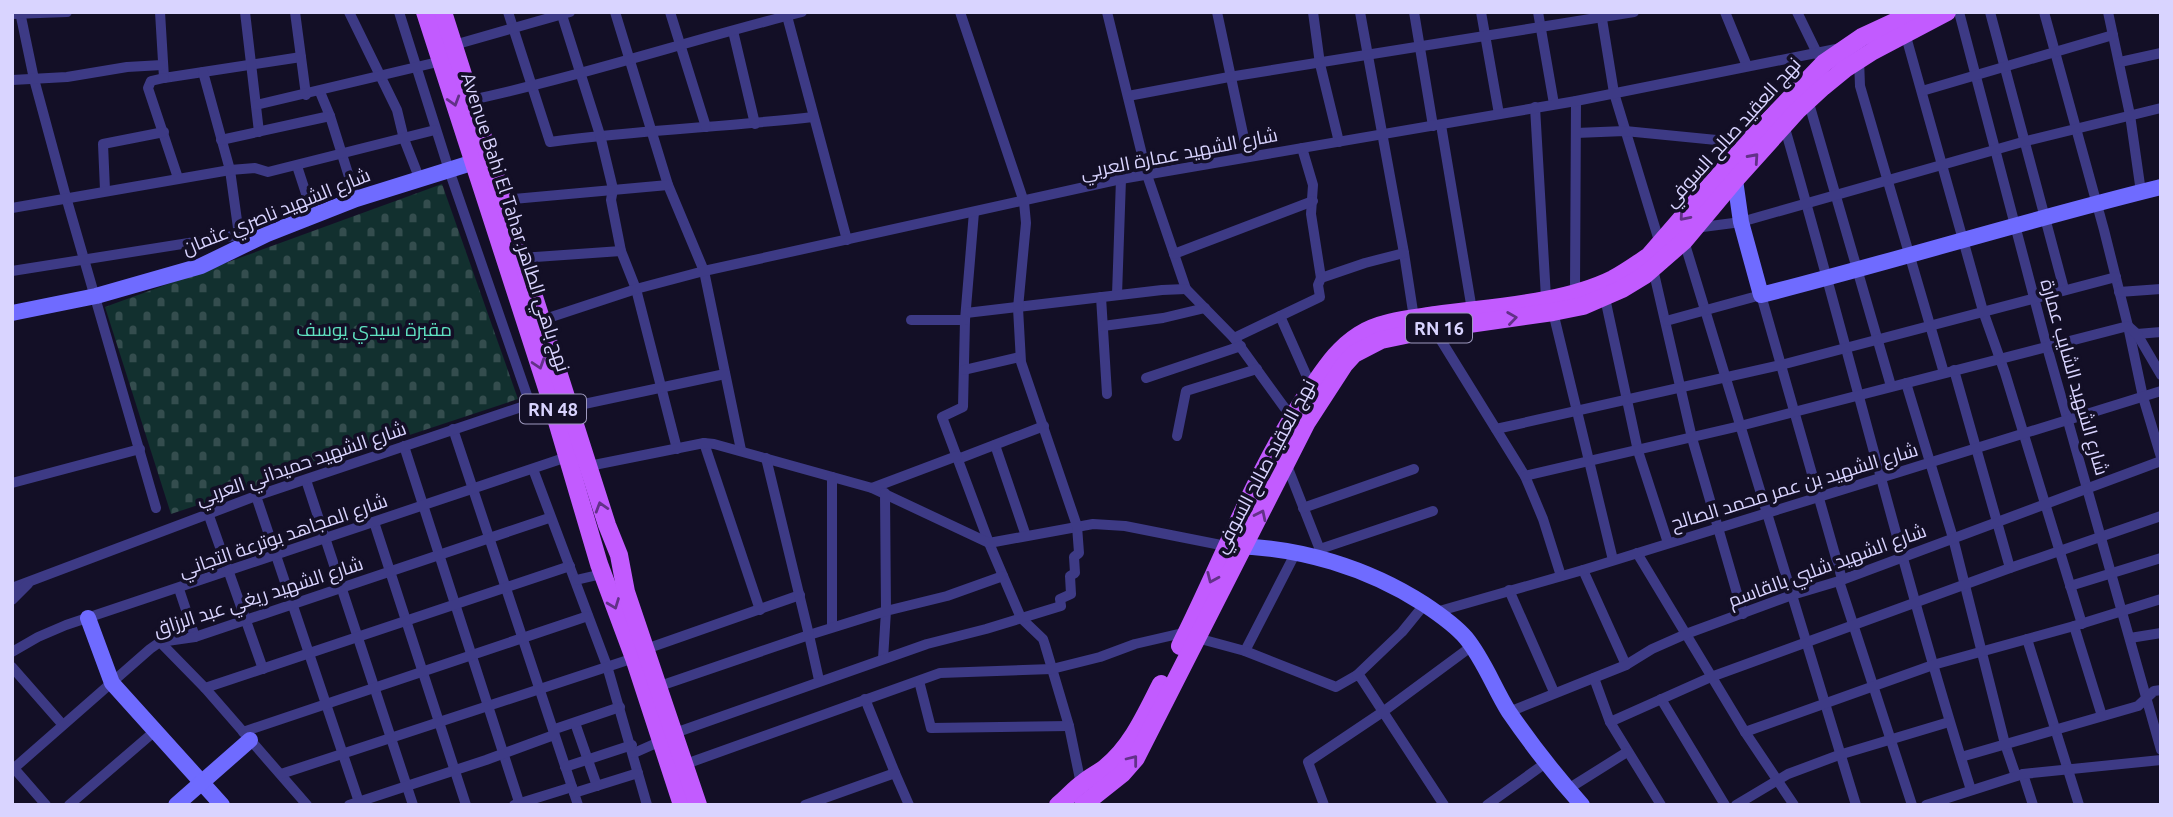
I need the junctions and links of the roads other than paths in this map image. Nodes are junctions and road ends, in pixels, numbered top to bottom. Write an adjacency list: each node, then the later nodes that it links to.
1 (67, 12): 30 (street)
2 (160, 12): 54 (street)
3 (245, 12): 51 (street)
4 (295, 12): 46 (street)
5 (349, 12): 61 (street)
6 (399, 12): 57 (street)
7 (425, 12): 49 (main road, Avenue Bahi El Tahar,نهج باهي الطاهر / RN 48)
8 (443, 12): 40 (main road, Avenue Bahi El Tahar,نهج باهي الطاهر / RN 48)
9 (508, 12): 35 (street)
10 (615, 12): 48 (street)
11 (670, 12): 39 (street)
12 (802, 12): 32 (street)
13 (960, 12): 126 (street)
14 (1107, 12): 71 (street)
15 (1217, 12): 62 (street)
16 (1313, 12): 52 (street)
17 (1360, 12): 45 (street)
18 (1414, 12): 42 (street)
19 (1481, 12): 38 (street)
20 (1538, 12): 34 (street)
21 (1634, 12): 31 (street)
22 (1724, 12): 55 (street)
23 (1797, 12): 47 (street)
24 (1947, 12): 33 (main road, نهج العقيد صالح السوفي / RN 16)
25 (1959, 12): 60 (street, شارع الشهيد الشايب عمارة)
26 (1990, 12): 56 (street)
27 (2044, 12): 43 (street)
28 (2108, 12): 37 (street)
29 (564, 13): 35 (street); 59 (street)
30 (17, 14): 64 (street)
31 (1602, 15): 34 (street); 69 (street)
32 (788, 16): 36 (street); 82 (street)
33 (1907, 19): 41 (main road, نهج العقيد صالح السوفي / RN 16); 53 (main road, نهج العقيد صالح السوفي / RN 16); 67 (street)
34 (1540, 27): 38 (street); 75 (street)
35 (513, 29): 40 (street); 66 (street)
36 (733, 31): 39 (street); 83 (street)
37 (2113, 36): 43 (street); 50 (street)
38 (1485, 37): 42 (street); 79 (street)
39 (681, 44): 48 (street); 86 (street)
40 (454, 46): 72 (main road, Avenue Bahi El Tahar,نهج باهي الطاهر / RN 48)
41 (1845, 47): 47 (main road, نهج العقيد صالح السوفي / RN 16); 53 (main road)
42 (1420, 48): 45 (street); 84 (street)
43 (2056, 52): 56 (street); 87 (street)
44 (2161, 53): 50 (street)
45 (1367, 56): 52 (street); 95 (street)
46 (301, 57): 51 (street); 70 (street)
47 (1820, 57): 53 (main road); 55 (street, شارع الشهيد عمارة العربي); 100 (main road, نهج العقيد صالح السوفي / RN 16)
48 (629, 58): 59 (street); 89 (street)
49 (442, 61): 57 (street); 105 (main road, Avenue Bahi El Tahar,نهج باهي الطاهر / RN 48, one-way to 105)
50 (2120, 62): 80 (street)
51 (252, 64): 58 (street); 76 (street)
52 (1320, 64): 62 (street); 99 (street)
53 (1852, 64): 73 (main road, نهج العقيد صالح السوفي / RN 16); 115 (street)
54 (162, 65): 63 (street); 64 (street)
55 (1747, 66): 69 (street, شارع الشهيد عمارة العربي)
56 (2006, 66): 60 (street); 98 (street)
57 (417, 67): 61 (street); 88 (street)
58 (203, 72): 63 (street); 97 (street)
59 (580, 72): 66 (street); 94 (street)
60 (1976, 75): 67 (street); 102 (street, شارع الشهيد الشايب عمارة)
61 (382, 77): 68 (street); 96 (street)
62 (1229, 77): 71 (street); 104 (street)
63 (164, 78): 91 (street)
64 (34, 79): 65 (street); 122 (street)
65 (12, 80)
66 (532, 87): 72 (street); 94 (street)
67 (1922, 91): 106 (street)
68 (320, 92): 70 (street); 81 (street)
69 (1614, 93): 74 (street, شارع الشهيد عمارة العربي); 90 (street)
70 (306, 95): 76 (street)
71 (1128, 96): 110 (street)
72 (471, 100): 105 (main road, Avenue Bahi El Tahar,نهج باهي الطاهر / RN 48)
73 (1808, 100): 85 (main road, نهج العقيد صالح السوفي / RN 16); 121 (street)
74 (1576, 101): 75 (street, شارع الشهيد عمارة العربي); 93 (street)
75 (1554, 104): 77 (street, شارع الشهيد عمارة العربي)
76 (256, 106): 92 (street)
77 (1535, 107): 79 (street, شارع الشهيد عمارة العربي); 166 (street)
78 (2161, 108): 80 (street)
79 (1499, 114): 84 (street, شارع الشهيد عمارة العربي)
80 (2130, 115): 87 (street); 120 (street)
81 (330, 116): 92 (street); 103 (street)
82 (813, 117): 83 (street); 139 (street)
83 (755, 124): 86 (street)
84 (1437, 125): 95 (street, شارع الشهيد عمارة العربي); 169 (street)
85 (1784, 125): 114 (main road, نهج العقيد صالح السوفي / RN 16, one-way to 85); 128 (street)
86 (706, 127): 89 (street)
87 (2076, 128): 98 (street); 127 (street)
88 (435, 130): 96 (street); 109 (street)
89 (652, 130): 94 (street); 116 (street)
90 (1625, 131): 93 (street); 100 (street); 140 (street)
91 (164, 132): 111 (street); 119 (street)
92 (259, 132): 97 (street)
93 (1576, 134): 158 (street)
94 (600, 135): 118 (street)
95 (1383, 135): 99 (street, شارع الشهيد عمارة العربي); 142 (street)
96 (404, 139): 103 (street); 113 (street)
97 (221, 140): 108 (street)
98 (2025, 141): 102 (street); 132 (street)
99 (1339, 142): 101 (street, شارع الشهيد عمارة العربي)
100 (1746, 144): 140 (main road, نهج العقيد صالح السوفي / RN 16, one-way to 140)
101 (1302, 148): 104 (street, شارع الشهيد عمارة العربي); 125 (street)
102 (1996, 149): 106 (street); 134 (street, شارع الشهيد الشايب عمارة)
103 (341, 155): 107 (street); 123 (street)
104 (1248, 157): 110 (street, شارع الشهيد عمارة العربي)
105 (481, 160): 109 (street, شارع الشهيد ناصري عثمان); 124 (main road, Avenue Bahi El Tahar,نهج باهي الطاهر / RN 48); 178 (main road, Avenue Bahi El Tahar,نهج باهي الطاهر / RN 48)
106 (1943, 164): 115 (street); 138 (street)
107 (296, 166): 108 (street); 131 (street)
108 (230, 170): 111 (street); 136 (street)
109 (449, 170): 113 (street, شارع الشهيد ناصري عثمان); 209 (street)
110 (1147, 175): 112 (street, شارع الشهيد عمارة العربي); 143 (street)
111 (178, 178): 119 (street)
112 (1121, 179): 126 (street, شارع الشهيد عمارة العربي); 160 (street)
113 (420, 180): 123 (street, شارع الشهيد ناصري عثمان)
114 (1735, 180): 133 (street); 137 (main road, نهج العقيد صالح السوفي / RN 16)
115 (1889, 180): 121 (street); 144 (street)
116 (668, 185): 118 (street); 150 (street)
117 (2161, 187): 120 (street)
118 (613, 189): 124 (street); 141 (street)
119 (105, 190): 122 (street)
120 (2141, 192): 127 (street)
121 (1836, 196): 128 (street); 148 (street)
122 (66, 197): 129 (street); 146 (street)
123 (356, 199): 131 (street, شارع الشهيد ناصري عثمان)
124 (502, 200): 145 (main road, Avenue Bahi El Tahar,نهج باهي الطاهر / RN 48)
125 (1313, 201): 143 (street); 152 (street)
126 (1024, 202): 130 (street, شارع الشهيد عمارة العربي); 167 (street)
127 (2096, 203): 132 (street); 151 (street)
128 (1807, 204): 133 (street); 153 (street)
129 (12, 208)
130 (974, 212): 139 (street, شارع الشهيد عمارة العربي); 173 (street)
131 (313, 215): 135 (street, شارع الشهيد ناصري عثمان)
132 (2044, 217): 134 (street); 156 (street)
133 (1741, 222): 137 (street); 161 (street)
134 (2015, 224): 138 (street); 163 (street, شارع الشهيد الشايب عمارة)
135 (267, 234): 136 (street); 162 (street, شارع الشهيد ناصري عثمان)
136 (239, 235): 146 (street)
137 (1689, 235): 147 (main road, نهج العقيد صالح السوفي / RN 16); 170 (street)
138 (1964, 239): 144 (street); 171 (street)
139 (847, 240): 150 (street, شارع الشهيد عمارة العربي)
140 (1660, 244): 158 (main road, نهج العقيد صالح السوفي / RN 16)
141 (621, 251): 145 (street); 154 (street)
142 (1404, 253): 152 (street); 175 (street)
143 (1174, 254): 155 (street)
144 (1910, 255): 148 (street); 179 (street)
145 (522, 258): 178 (main road, Avenue Bahi El Tahar,نهج باهي الطاهر / RN 48)
146 (86, 261): 149 (street); 162 (street)
147 (1653, 268): 165 (main road, نهج العقيد صالح السوفي / RN 16); 177 (street)
148 (1858, 270): 153 (street); 184 (street)
149 (12, 271)
150 (704, 271): 154 (street, شارع الشهيد عمارة العربي); 194 (street)
151 (2116, 276): 156 (street); 159 (street)
152 (1321, 278): 174 (street)
153 (1828, 278): 161 (street); 186 (street)
154 (636, 289): 178 (street, شارع الشهيد عمارة العربي); 200 (street)
155 (1185, 289): 160 (street); 168 (street)
156 (2064, 289): 163 (street)
157 (2161, 289): 159 (street)
158 (1575, 291): 166 (main road, نهج العقيد صالح السوفي / RN 16)
159 (2119, 292): 182 (street)
160 (1117, 295): 164 (street)
161 (1761, 295): 170 (street); 190 (street)
162 (96, 296): 172 (street, شارع الشهيد ناصري عثمان); 225 (street)
163 (2034, 297): 171 (street); 187 (street, شارع الشهيد الشايب عمارة)
164 (1101, 298): 167 (street); 180 (street)
165 (1605, 298): 166 (main road, نهج العقيد صالح السوفي / RN 16); 208 (street)
166 (1550, 305): 169 (main road, نهج العقيد صالح السوفي / RN 16); 181 (main road, نهج العقيد صالح السوفي / RN 16, one-way to 166); 210 (street)
167 (1017, 308): 173 (street); 188 (street)
168 (1205, 308): 180 (street); 185 (street)
169 (1472, 310): 175 (main road, نهج العقيد صالح السوفي / RN 16)
170 (1703, 310): 177 (street); 197 (street)
171 (1983, 311): 179 (street); 189 (street)
172 (12, 313)
173 (965, 316): 176 (street); 192 (street)
174 (1280, 316): 185 (street); 201 (street)
175 (1414, 318): 201 (main road, نهج العقيد صالح السوفي / RN 16)
176 (911, 320)
177 (1666, 321): 202 (street)
178 (533, 323): 207 (main road, Avenue Bahi El Tahar,نهج باهي الطاهر / RN 48)
179 (1930, 325): 184 (street); 193 (street)
180 (1103, 326): 204 (street)
181 (1434, 329): 217 (street); 234 (main road, نهج العقيد صالح السوفي / RN 16)
182 (2133, 330): 183 (street); 187 (street); 195 (street); 206 (street)
183 (2161, 332)
184 (1878, 339): 186 (street); 199 (street)
185 (1237, 342): 191 (street); 196 (street)
186 (1846, 347): 190 (street); 205 (street)
187 (2047, 347): 189 (street); 213 (street, شارع الشهيد الشايب عمارة)
188 (1020, 357): 192 (street); 214 (street)
189 (1998, 358): 193 (street); 218 (street)
190 (1781, 365): 197 (street); 211 (street)
191 (1257, 369): 212 (street); 219 (street)
192 (964, 370): 230 (street)
193 (1949, 372): 198 (street); 224 (street)
194 (725, 374): 200 (street, شارع الشهيد حميداني العربي); 227 (street)
195 (2161, 375)
196 (1146, 378)
197 (1727, 378): 202 (street); 215 (street)
198 (1906, 383): 199 (street); 235 (street)
199 (1891, 386): 205 (street)
200 (661, 387): 207 (street, شارع الشهيد حميداني العربي); 226 (street)
201 (1312, 388): 212 (main road, نهج العقيد صالح السوفي / RN 16)
202 (1682, 389): 208 (street); 220 (street)
203 (2161, 391): 206 (street, شارع الشهيد بن عمر محمد الصالح)
204 (1107, 394)
205 (1859, 395): 211 (street); 241 (street)
206 (2143, 397): 213 (street, شارع الشهيد بن عمر محمد الصالح); 232 (street)
207 (562, 399): 209 (street, شارع الشهيد حميداني العربي); 229 (main road, Avenue Bahi El Tahar,نهج باهي الطاهر / RN 48); 236 (main road, Avenue Bahi El Tahar,نهج باهي الطاهر / RN 48)
208 (1627, 400): 210 (street); 228 (street)
209 (530, 404): 216 (street, شارع الشهيد حميداني العربي)
210 (1577, 411): 217 (street); 233 (street)
211 (1794, 412): 215 (street); 249 (street)
212 (1292, 418): 270 (main road, نهج العقيد صالح السوفي / RN 16)
213 (2068, 419): 218 (street, شارع الشهيد بن عمر محمد الصالح); 245 (street, شارع الشهيد الشايب عمارة)
214 (1044, 426): 222 (street); 261 (street)
215 (1740, 426): 220 (street); 256 (street)
216 (453, 429): 223 (street, شارع الشهيد حميداني العربي); 246 (street)
217 (1496, 429): 239 (street)
218 (2022, 434): 224 (street, شارع الشهيد بن عمر محمد الصالح); 250 (street)
219 (1177, 436)
220 (1692, 438): 228 (street); 262 (street)
221 (704, 443): 226 (street); 227 (street); 308 (street)
222 (995, 445): 230 (street); 263 (street)
223 (404, 446): 242 (street, شارع الشهيد حميداني العربي); 251 (street)
224 (1977, 448): 235 (street, شارع الشهيد بن عمر محمد الصالح); 259 (street)
225 (139, 449): 243 (street); 252 (street)
226 (677, 449): 236 (street)
227 (741, 450): 231 (street)
228 (1638, 451): 233 (street); 269 (street)
229 (567, 457): 238 (street, شارع المجاهد بوترعة التجاني); 286 (main road, Avenue Bahi El Tahar,نهج باهي الطاهر / RN 48)
230 (957, 457): 244 (street); 268 (street)
231 (766, 458): 240 (street); 300 (street)
232 (2161, 459): 245 (street, شارع الشهيد شلبي بالقاسم)
233 (1589, 461): 239 (street); 280 (street)
234 (1286, 463): 253 (street); 271 (main road, نهج العقيد صالح السوفي / RN 16, one-way to 234)
235 (1931, 463): 241 (street, شارع الشهيد بن عمر محمد الصالح); 267 (street)
236 (589, 466): 335 (main road, Avenue Bahi El Tahar,نهج باهي الطاهر / RN 48, one-way to 236)
237 (1414, 468): 253 (street)
238 (533, 469): 246 (street, شارع المجاهد بوترعة التجاني); 258 (street)
239 (1525, 476): 289 (street)
240 (832, 477): 244 (street); 319 (street)
241 (1882, 478): 249 (street, شارع الشهيد بن عمر محمد الصالح); 278 (street)
242 (306, 480): 248 (street, شارع الشهيد حميداني العربي); 265 (street)
243 (12, 484)
244 (872, 488): 247 (street)
245 (2089, 488): 250 (street, شارع الشهيد شلبي بالقاسم); 264 (street, شارع الشهيد الشايب عمارة)
246 (472, 489): 251 (street, شارع المجاهد بوترعة التجاني); 266 (street)
247 (885, 493): 268 (street); 309 (street)
248 (256, 496): 255 (street, شارع الشهيد حميداني العربي); 275 (street)
249 (1817, 498): 256 (street, شارع الشهيد بن عمر محمد الصالح); 291 (street)
250 (2044, 504): 259 (street, شارع الشهيد شلبي بالقاسم); 272 (street)
251 (423, 506): 260 (street, شارع المجاهد بوترعة التجاني); 276 (street)
252 (156, 508)
253 (1303, 508): 277 (street)
254 (1433, 511): 277 (street)
255 (208, 513): 285 (street); 292 (street, شارع الشهيد حميداني العربي)
256 (1767, 513): 262 (street, شارع الشهيد بن عمر محمد الصالح); 301 (street)
257 (2161, 516): 264 (street)
258 (550, 518): 266 (street, شارع الشهيد ريغي عبد الرزاق); 281 (street)
259 (1998, 521): 267 (street, شارع الشهيد شلبي بالقاسم); 282 (street)
260 (374, 522): 265 (street, شارع المجاهد بوترعة التجاني); 284 (street)
261 (1077, 526): 263 (street); 270 (street); 314 (street)
262 (1717, 527): 269 (street, شارع الشهيد بن عمر محمد الصالح); 311 (street)
263 (1026, 536): 268 (street)
264 (2102, 536): 272 (street); 287 (street, شارع الشهيد الشايب عمارة)
265 (325, 538): 275 (street, شارع المجاهد بوترعة التجاني); 295 (street)
266 (488, 538): 276 (street, شارع الشهيد ريغي عبد الرزاق); 297 (street)
267 (1953, 538): 278 (street, شارع الشهيد شلبي بالقاسم); 293 (street)
268 (989, 543): 288 (street)
269 (1668, 543): 273 (street, شارع الشهيد بن عمر محمد الصالح)
270 (1226, 546): 271 (street); 323 (main road, نهج العقيد صالح السوفي / RN 16, one-way to 323)
271 (1245, 547): 274 (street); 323 (main road, نهج العقيد صالح السوفي / RN 16)
272 (2059, 552): 282 (street); 294 (street)
273 (1637, 553): 280 (street, شارع الشهيد بن عمر محمد الصالح); 321 (street)
274 (1295, 554): 277 (street); 332 (street)
275 (276, 555): 285 (street, شارع المجاهد بوترعة التجاني); 305 (street)
276 (439, 555): 284 (street, شارع الشهيد ريغي عبد الرزاق); 306 (street)
277 (1322, 555): 307 (street)
278 (1903, 557): 291 (street, شارع الشهيد شلبي بالقاسم); 304 (street)
279 (2161, 558): 287 (street)
280 (1613, 561): 283 (street, شارع الشهيد بن عمر محمد الصالح)
281 (570, 566): 290 (street); 297 (street)
282 (2010, 568): 293 (street)
283 (1583, 570): 289 (street, شارع الشهيد بن عمر محمد الصالح); 339 (street)
284 (390, 571): 295 (street, شارع الشهيد ريغي عبد الرزاق); 316 (street)
285 (229, 572): 298 (street, شارع المجاهد بوترعة التجاني); 315 (street)
286 (602, 574): 290 (street); 335 (main road, Avenue Bahi El Tahar,نهج باهي الطاهر / RN 48, one-way to 335)
287 (2112, 575): 294 (street); 310 (street, شارع الشهيد الشايب عمارة)
288 (1003, 576): 309 (street); 314 (street)
289 (1561, 576): 299 (street, شارع الشهيد بن عمر محمد الصالح)
290 (576, 580): 312 (street)
291 (1841, 580): 301 (street, شارع الشهيد شلبي بالقاسم); 318 (street)
292 (28, 583): 296 (street, شارع الشهيد حميداني العربي); 303 (street)
293 (1965, 584): 304 (street); 334 (street)
294 (2070, 586): 317 (street)
295 (341, 587): 305 (street, شارع الشهيد ريغي عبد الرزاق); 325 (street)
296 (12, 588)
297 (505, 588): 306 (street); 326 (street)
298 (179, 589): 313 (street, شارع المجاهد بوترعة التجاني); 324 (street)
299 (1510, 590): 307 (street, شارع الشهيد بن عمر محمد الصالح); 358 (street)
300 (800, 595): 308 (street); 322 (street)
301 (1792, 595): 311 (street, شارع الشهيد شلبي بالقاسم); 330 (street)
302 (2161, 599): 310 (street)
303 (12, 600)
304 (1916, 603): 318 (street); 340 (street)
305 (292, 604): 315 (street, شارع الشهيد ريغي عبد الرزاق); 336 (street)
306 (456, 604): 316 (street); 337 (street)
307 (1430, 608): 331 (street); 346 (street)
308 (760, 610): 335 (street)
309 (886, 611): 319 (street); 338 (street)
310 (2121, 612): 317 (street); 327 (street, شارع الشهيد الشايب عمارة)
311 (1743, 614): 321 (street, شارع الشهيد شلبي بالقاسم)
312 (588, 616): 326 (street); 341 (street)
313 (88, 618): 333 (street, شارع المجاهد بوترعة التجاني); 351 (street)
314 (1021, 618): 338 (street); 344 (street)
315 (246, 620): 324 (street, شارع الشهيد ريغي عبد الرزاق); 343 (street)
316 (407, 621): 325 (street); 345 (street)
317 (2078, 625): 328 (street); 368 (street)
318 (1853, 626): 330 (street); 352 (street)
319 (832, 627): 322 (street)
320 (2161, 633): 327 (street)
321 (1686, 634): 339 (street, شارع الشهيد شلبي بالقاسم); 347 (street)
322 (809, 635): 349 (street); 354 (street)
323 (1192, 635): 332 (street); 344 (street); 405 (main road, نهج العقيد صالح السوفي / RN 16); 426 (main road, نهج العقيد صالح السوفي / RN 16, one-way to 323)
324 (195, 637): 329 (street, شارع الشهيد ريغي عبد الرزاق)
325 (358, 637): 336 (street); 353 (street)
326 (522, 638): 337 (street); 356 (street)
327 (2130, 638): 359 (street, شارع الشهيد الشايب عمارة)
328 (2027, 639): 334 (street); 376 (street)
329 (160, 642): 351 (street, شارع الشهيد ريغي عبد الرزاق); 355 (street)
330 (1807, 643): 347 (street); 364 (street)
331 (1472, 646): 366 (street); 367 (street)
332 (1245, 651): 346 (street)
333 (12, 652)
334 (1981, 652): 340 (street); 383 (street)
335 (640, 653): 341 (street); 354 (main road, Avenue Bahi El Tahar,نهج باهي الطاهر / RN 48); 381 (main road, Avenue Bahi El Tahar,نهج باهي الطاهر / RN 48)
336 (309, 654): 343 (street); 362 (street)
337 (473, 654): 345 (street); 363 (street)
338 (883, 659): 349 (street)
339 (1626, 665): 348 (street, شارع الشهيد شلبي بالقاسم)
340 (1933, 665): 352 (street); 371 (street)
341 (607, 666): 356 (street); 365 (street)
342 (12, 667): 373 (street)
343 (263, 669): 355 (street)
344 (1052, 669): 350 (street); 374 (street)
345 (424, 671): 353 (street); 369 (street)
346 (1357, 675): 366 (street)
347 (1711, 677): 361 (street); 377 (street)
348 (1594, 678): 358 (street, شارع الشهيد شلبي بالقاسم); 370 (street)
349 (819, 680): 381 (street)
350 (919, 681): 360 (street); 374 (street)
351 (112, 682): 373 (street, شارع الشهيد ريغي عبد الرزاق); 375 (street)
352 (1874, 686): 364 (street); 382 (street)
353 (374, 687): 362 (street); 380 (street)
354 (657, 687): 381 (main road, Avenue Bahi El Tahar,نهج باهي الطاهر / RN 48)
355 (205, 688): 379 (street)
356 (537, 688): 363 (street); 378 (street)
357 (2161, 690): 359 (street)
358 (1553, 692): 367 (street, شارع الشهيد شلبي بالقاسم)
359 (2146, 698): 368 (street); 385 (street, شارع الشهيد الشايب عمارة)
360 (865, 699): 394 (street); 399 (street)
361 (1661, 699): 370 (street); 432 (street)
362 (325, 704): 379 (street); 388 (street)
363 (489, 704): 369 (street); 387 (street)
364 (1825, 704): 377 (street); 389 (street)
365 (620, 707): 372 (street); 384 (street)
366 (1384, 711): 427 (street); 428 (street)
367 (1509, 712): 393 (street)
368 (2102, 716): 376 (street)
369 (440, 721): 380 (street); 398 (street)
370 (1610, 722): 386 (street)
371 (1949, 722): 382 (street); 390 (street)
372 (575, 723): 378 (street); 391 (street)
373 (62, 724): 396 (street, شارع الشهيد ريغي عبد الرزاق)
374 (1069, 726): 405 (street)
375 (155, 730): 403 (street); 414 (street)
376 (2054, 730): 383 (street); 397 (street)
377 (1745, 732): 404 (street)
378 (554, 734): 387 (street); 395 (street)
379 (246, 736): 401 (street); 403 (street)
380 (391, 737): 388 (street); 406 (street)
381 (667, 738): 384 (street); 394 (main road, Avenue Bahi El Tahar,نهج باهي الطاهر / RN 48); 421 (main road, Avenue Bahi El Tahar,نهج باهي الطاهر / RN 48)
382 (1890, 738): 389 (street); 436 (street)
383 (2005, 744): 390 (street); 402 (street)
384 (633, 749): 391 (street); 400 (street)
385 (2161, 750)
386 (1627, 752): 408 (street); 431 (street)
387 (504, 753): 398 (street); 412 (street)
388 (342, 754): 401 (street); 411 (street)
389 (1839, 755): 404 (street); 435 (street)
390 (1961, 757): 409 (street)
391 (588, 759): 395 (street); 407 (street)
392 (2161, 760): 397 (street)
393 (1548, 762): 408 (street); 429 (street)
394 (683, 765): 422 (main road, Avenue Bahi El Tahar,نهج باهي الطاهر / RN 48)
395 (565, 767): 410 (street)
396 (13, 768): 413 (street)
397 (2067, 768): 402 (street); 439 (street)
398 (455, 770): 406 (street); 419 (street)
399 (895, 772): 423 (street); 424 (street)
400 (638, 773): 407 (street); 420 (street)
401 (281, 774): 417 (street)
402 (2019, 775): 409 (street); 438 (street)
403 (201, 782): 415 (street); 416 (street)
404 (1777, 782): 433 (street); 434 (street)
405 (1081, 784): 425 (main road, نهج العقيد صالح السوفي / RN 16)
406 (407, 786): 411 (street); 418 (street)
407 (597, 786): 410 (street)
408 (1568, 789): 430 (street)
409 (1971, 790): 437 (street)
410 (575, 795): 412 (street)
411 (356, 804)
412 (518, 804)
413 (46, 805)
414 (69, 805)
415 (176, 805)
416 (222, 805)
417 (307, 805)
418 (413, 805)
419 (466, 805)
420 (648, 805)
421 (682, 805)
422 (698, 805)
423 (805, 805)
424 (909, 805)
425 (1058, 805)
426 (1083, 805)
427 (1324, 805)
428 (1444, 805)
429 (1487, 805)
430 (1582, 805)
431 (1661, 805)
432 (1725, 805)
433 (1736, 805)
434 (1794, 805)
435 (1856, 805)
436 (1912, 805)
437 (1926, 805)
438 (2033, 805)
439 (2079, 805)

